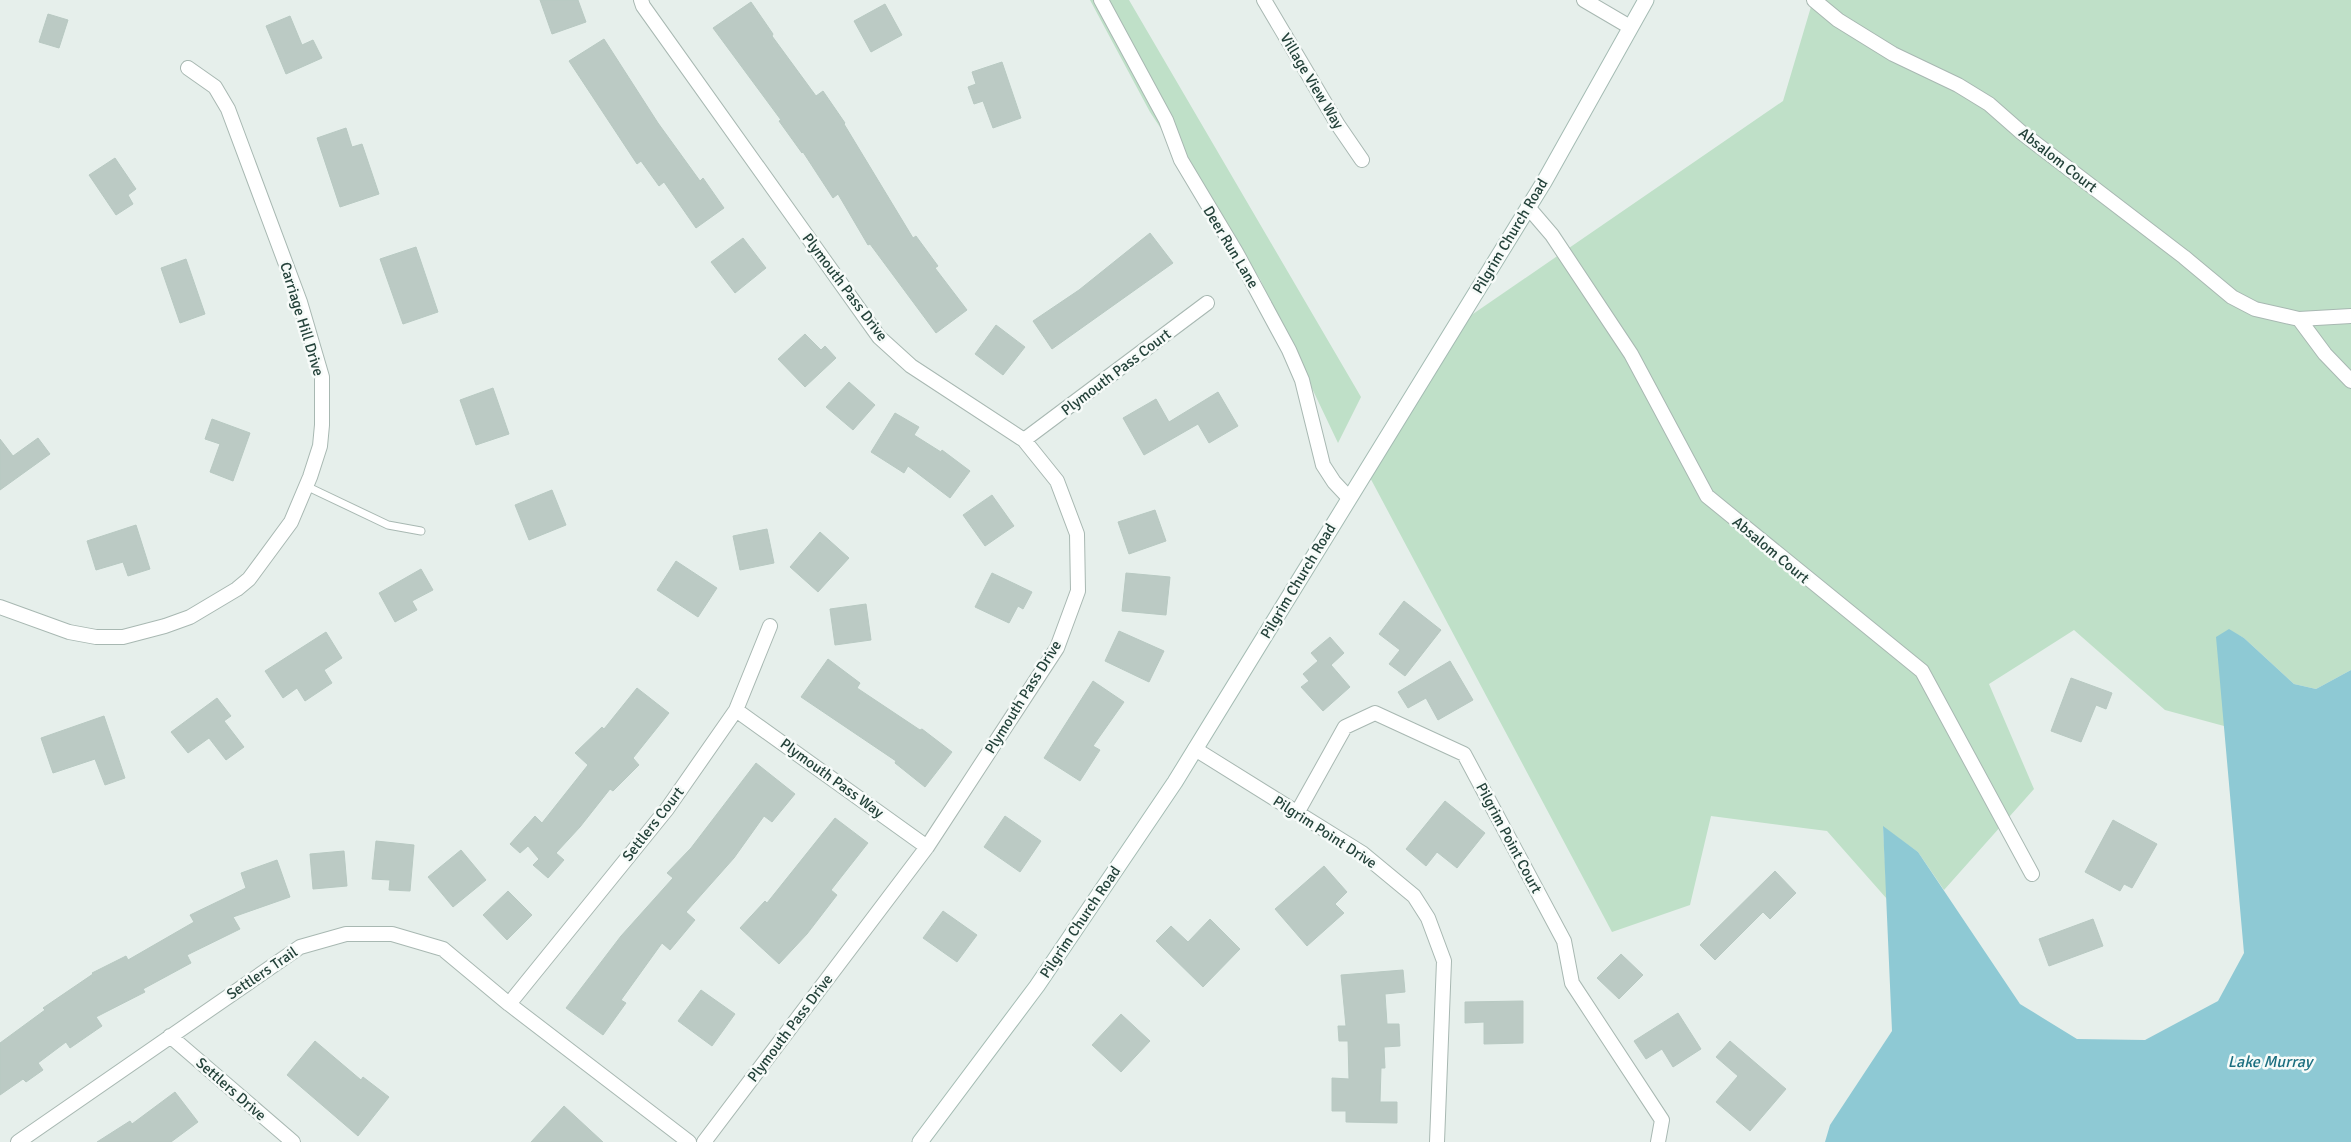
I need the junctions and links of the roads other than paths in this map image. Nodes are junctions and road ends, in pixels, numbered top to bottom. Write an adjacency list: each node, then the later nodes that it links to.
1 (641, 0): 15 (street, Plymouth Pass Drive)
2 (1101, 0): 17 (street, Deer Run Lane)
3 (1264, 0): 9 (street, Village View Way)
4 (1584, 0): 7 (street)
5 (1646, 0): 7 (street, Pilgrim Church Road)
6 (1814, 0): 13 (street, Absalom Court)
7 (1630, 27): 10 (street, Pilgrim Church Road)
8 (188, 68): 16 (street, Carriage Hill Drive)
9 (1362, 160)
10 (1528, 207): 17 (street, Pilgrim Church Road); 25 (street, Absalom Court)
11 (1207, 303): 15 (street, Plymouth Pass Court)
12 (2351, 316): 13 (street, Absalom Court)
13 (2299, 319): 14 (street)
14 (2351, 381)
15 (1024, 440): 24 (street, Plymouth Pass Drive)
16 (306, 486): 18 (lane); 19 (street, Carriage Hill Drive)
17 (1349, 498): 22 (street, Pilgrim Church Road)
18 (421, 531)
19 (0, 607)
20 (770, 626): 21 (street, Settlers Court)
21 (736, 710): 24 (street, Plymouth Pass Way); 26 (street, Settlers Court)
22 (1196, 749): 23 (street, Pilgrim Point Drive); 32 (street, Pilgrim Church Road)
23 (1297, 813): 33 (street, Pilgrim Point Drive); 34 (street, Pilgrim Point Court)
24 (927, 847): 31 (street, Plymouth Pass Drive)
25 (2032, 874)
26 (509, 1004): 27 (street, Settlers Trail); 30 (street, Settlers Trail)
27 (170, 1036): 28 (street, Settlers Trail); 29 (street, Settlers Drive)
28 (18, 1142)
29 (293, 1142)
30 (689, 1142)
31 (704, 1142)
32 (920, 1142)
33 (1438, 1142)
34 (1658, 1142)

